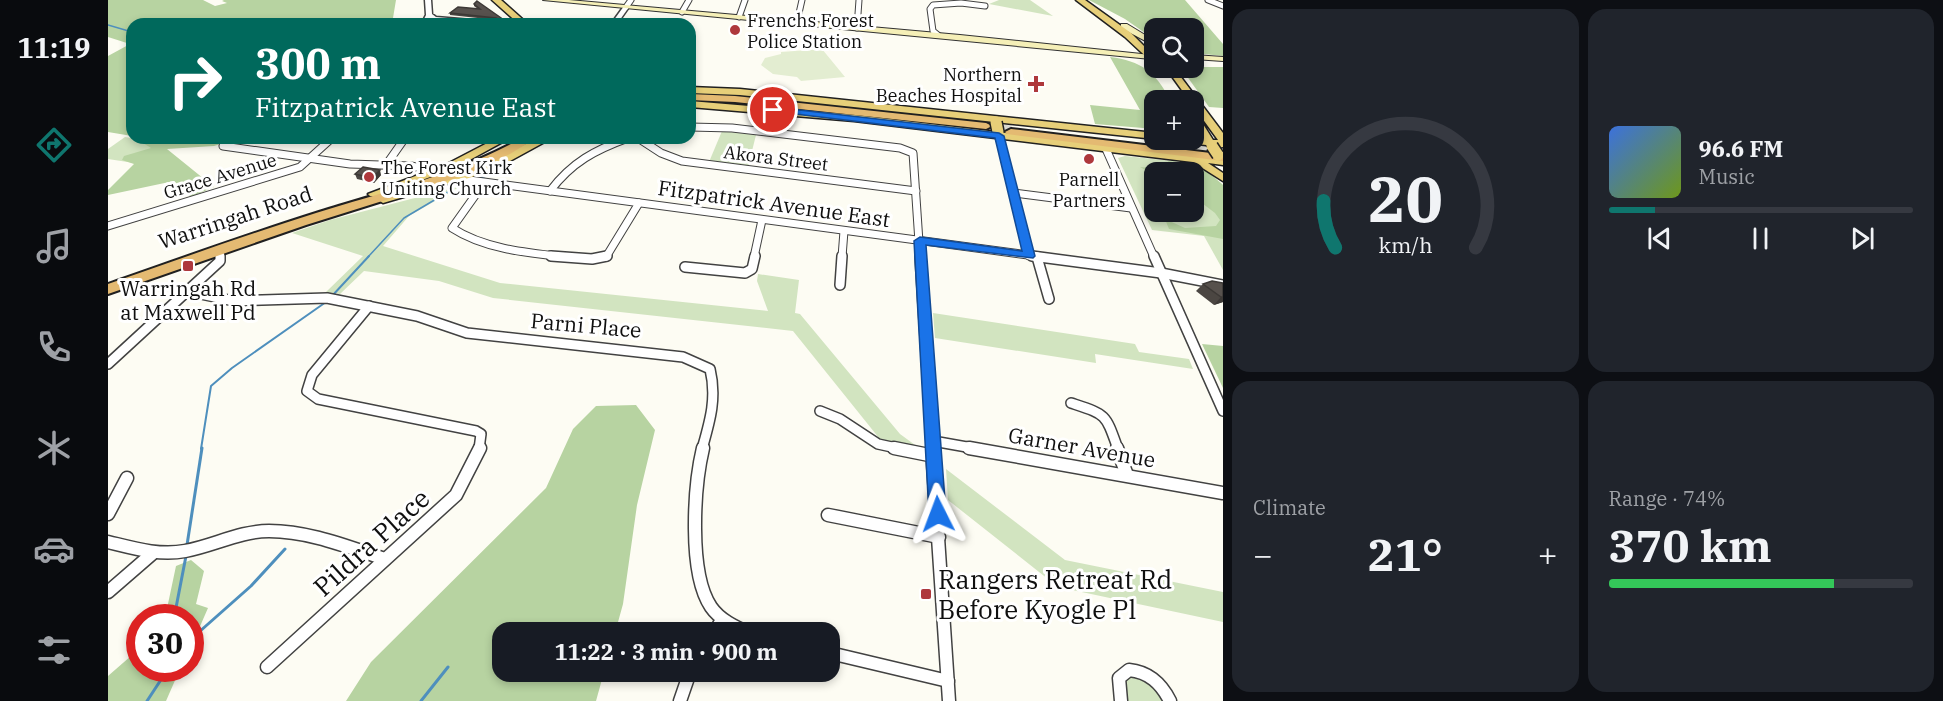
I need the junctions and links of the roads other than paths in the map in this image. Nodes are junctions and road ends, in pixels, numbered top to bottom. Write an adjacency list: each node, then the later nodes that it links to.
1 (428, 0): 18 (street)
2 (489, 0): 19 (main road)
3 (496, 0): 20 (main road)
4 (546, 0): 15 (main road)
5 (631, 0): 15 (street)
6 (689, 0): 16 (street)
7 (745, 0): 17 (street)
8 (802, 0): 22 (street)
9 (859, 0): 24 (street)
10 (1080, 0): 29 (main road)
11 (1085, 0): 23 (main road)
12 (1208, 0): 14 (street)
13 (985, 6): 25 (street)
14 (1223, 6)
15 (626, 7): 16 (main road); 21 (street)
16 (682, 12): 17 (main road)
17 (739, 17): 22 (main road)
18 (430, 18)
19 (512, 18)
20 (514, 18)
21 (618, 18)
22 (797, 22): 24 (main road)
23 (1124, 26): 27 (main road); 28 (main road)
24 (857, 28): 25 (main road)
25 (938, 35): 26 (main road)
26 (960, 37): 30 (main road); 31 (main road)
27 (1144, 38)
28 (1144, 47)
29 (1144, 48)
30 (1127, 55): 32 (main road); 33 (main road)
31 (1144, 55)
32 (1144, 56)
33 (1144, 60)
34 (1204, 60): 35 (main road)
35 (1222, 60)
36 (1170, 78): 55 (main road)
37 (696, 88): 42 (main road)
38 (696, 96): 42 (highway)
39 (696, 96): 42 (highway)
40 (696, 104): 42 (main road)
41 (696, 128): 64 (street)
42 (997, 128): 44 (main road); 54 (main road); 55 (highway); 55 (highway); 65 (street)
43 (1204, 133): 55 (main road)
44 (1144, 135)
45 (326, 144): 57 (street, Grace Avenue)
46 (401, 144): 58 (street)
47 (493, 144): 59 (main road, Warringah Road)
48 (509, 144): 66 (highway, Warringah Road)
49 (519, 144): 68 (highway, Warringah Road)
50 (535, 144): 61 (main road, Warringah Road)
51 (613, 144): 63 (street)
52 (647, 144): 64 (street, Akora Street)
53 (223, 146): 57 (street)
54 (1106, 149): 56 (main road); 69 (street)
55 (1216, 153): 56 (main road)
56 (1181, 158): 60 (main road)
57 (311, 159): 58 (street); 71 (street, Grace Avenue)
58 (386, 165): 59 (street)
59 (437, 171): 66 (main road, Warringah Road)
60 (1223, 178)
61 (462, 179): 62 (street, Fitzpatrick Avenue East); 68 (main road, Warringah Road)
62 (482, 183): 63 (street, Fitzpatrick Avenue East); 67 (street)
63 (550, 191): 67 (street, Fitzpatrick Avenue East)
64 (916, 191): 73 (street)
65 (1014, 193): 69 (street); 75 (street)
66 (374, 194): 74 (highway, Warringah Road)
67 (639, 203): 70 (street, Fitzpatrick Avenue East)
68 (360, 204): 74 (highway, Warringah Road)
69 (1131, 208): 77 (street)
70 (762, 220): 72 (street, Fitzpatrick Avenue East); 76 (street)
71 (108, 226)
72 (844, 231): 73 (street, Fitzpatrick Avenue East); 79 (street)
73 (920, 241): 75 (street, Fitzpatrick Avenue East); 89 (street)
74 (218, 248): 78 (highway, Warringah Road); 81 (highway, Warringah Road); 82 (street)
75 (1033, 256): 77 (street, Fitzpatrick Avenue East); 83 (street)
76 (685, 267)
77 (1161, 273): 80 (street, Fitzpatrick Avenue East); 88 (street)
78 (108, 281)
79 (840, 285)
80 (1223, 285)
81 (108, 289)
82 (186, 291): 84 (street, Parni Place); 85 (street)
83 (1048, 299)
84 (369, 306): 99 (street, Pildra Place); 101 (street, Parni Place)
85 (108, 364)
86 (1071, 403): 91 (street)
87 (820, 411): 90 (street)
88 (1223, 411)
89 (933, 441): 90 (street); 91 (street, Garner Avenue)
90 (934, 456): 96 (street)
91 (1127, 475): 93 (street, Garner Avenue)
92 (127, 478): 94 (street)
93 (1223, 493)
94 (108, 514)
95 (828, 515): 96 (street)
96 (939, 537): 105 (street)
97 (108, 542): 98 (street)
98 (153, 553): 99 (street); 100 (street)
99 (386, 559): 104 (street, Pildra Place)
100 (108, 592)
101 (722, 620): 102 (street)
102 (726, 622)
103 (840, 655): 105 (street)
104 (267, 668)
105 (948, 681): 108 (street)
106 (687, 682): 107 (street)
107 (680, 701)
108 (950, 701)
109 (1121, 701): 110 (street)
110 (1170, 701)

